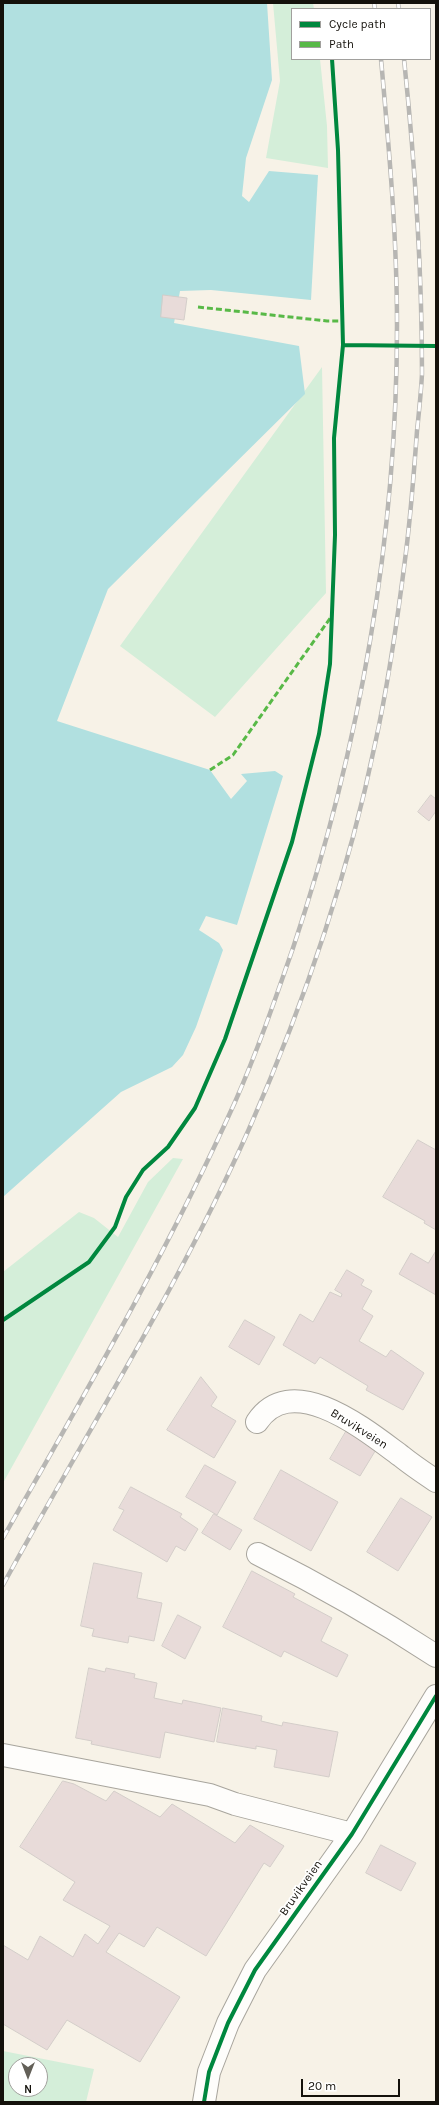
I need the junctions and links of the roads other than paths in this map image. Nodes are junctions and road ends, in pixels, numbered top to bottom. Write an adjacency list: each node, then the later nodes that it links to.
1 (257, 1422): 2 (street, Bruvikveien)
2 (436, 1481)
3 (258, 1554): 4 (street)
4 (436, 1656)
5 (436, 1696): 7 (street, Bruvikveien)
6 (3, 1755): 7 (street)
7 (352, 1834): 8 (street, Bruvikveien)
8 (204, 2102)

